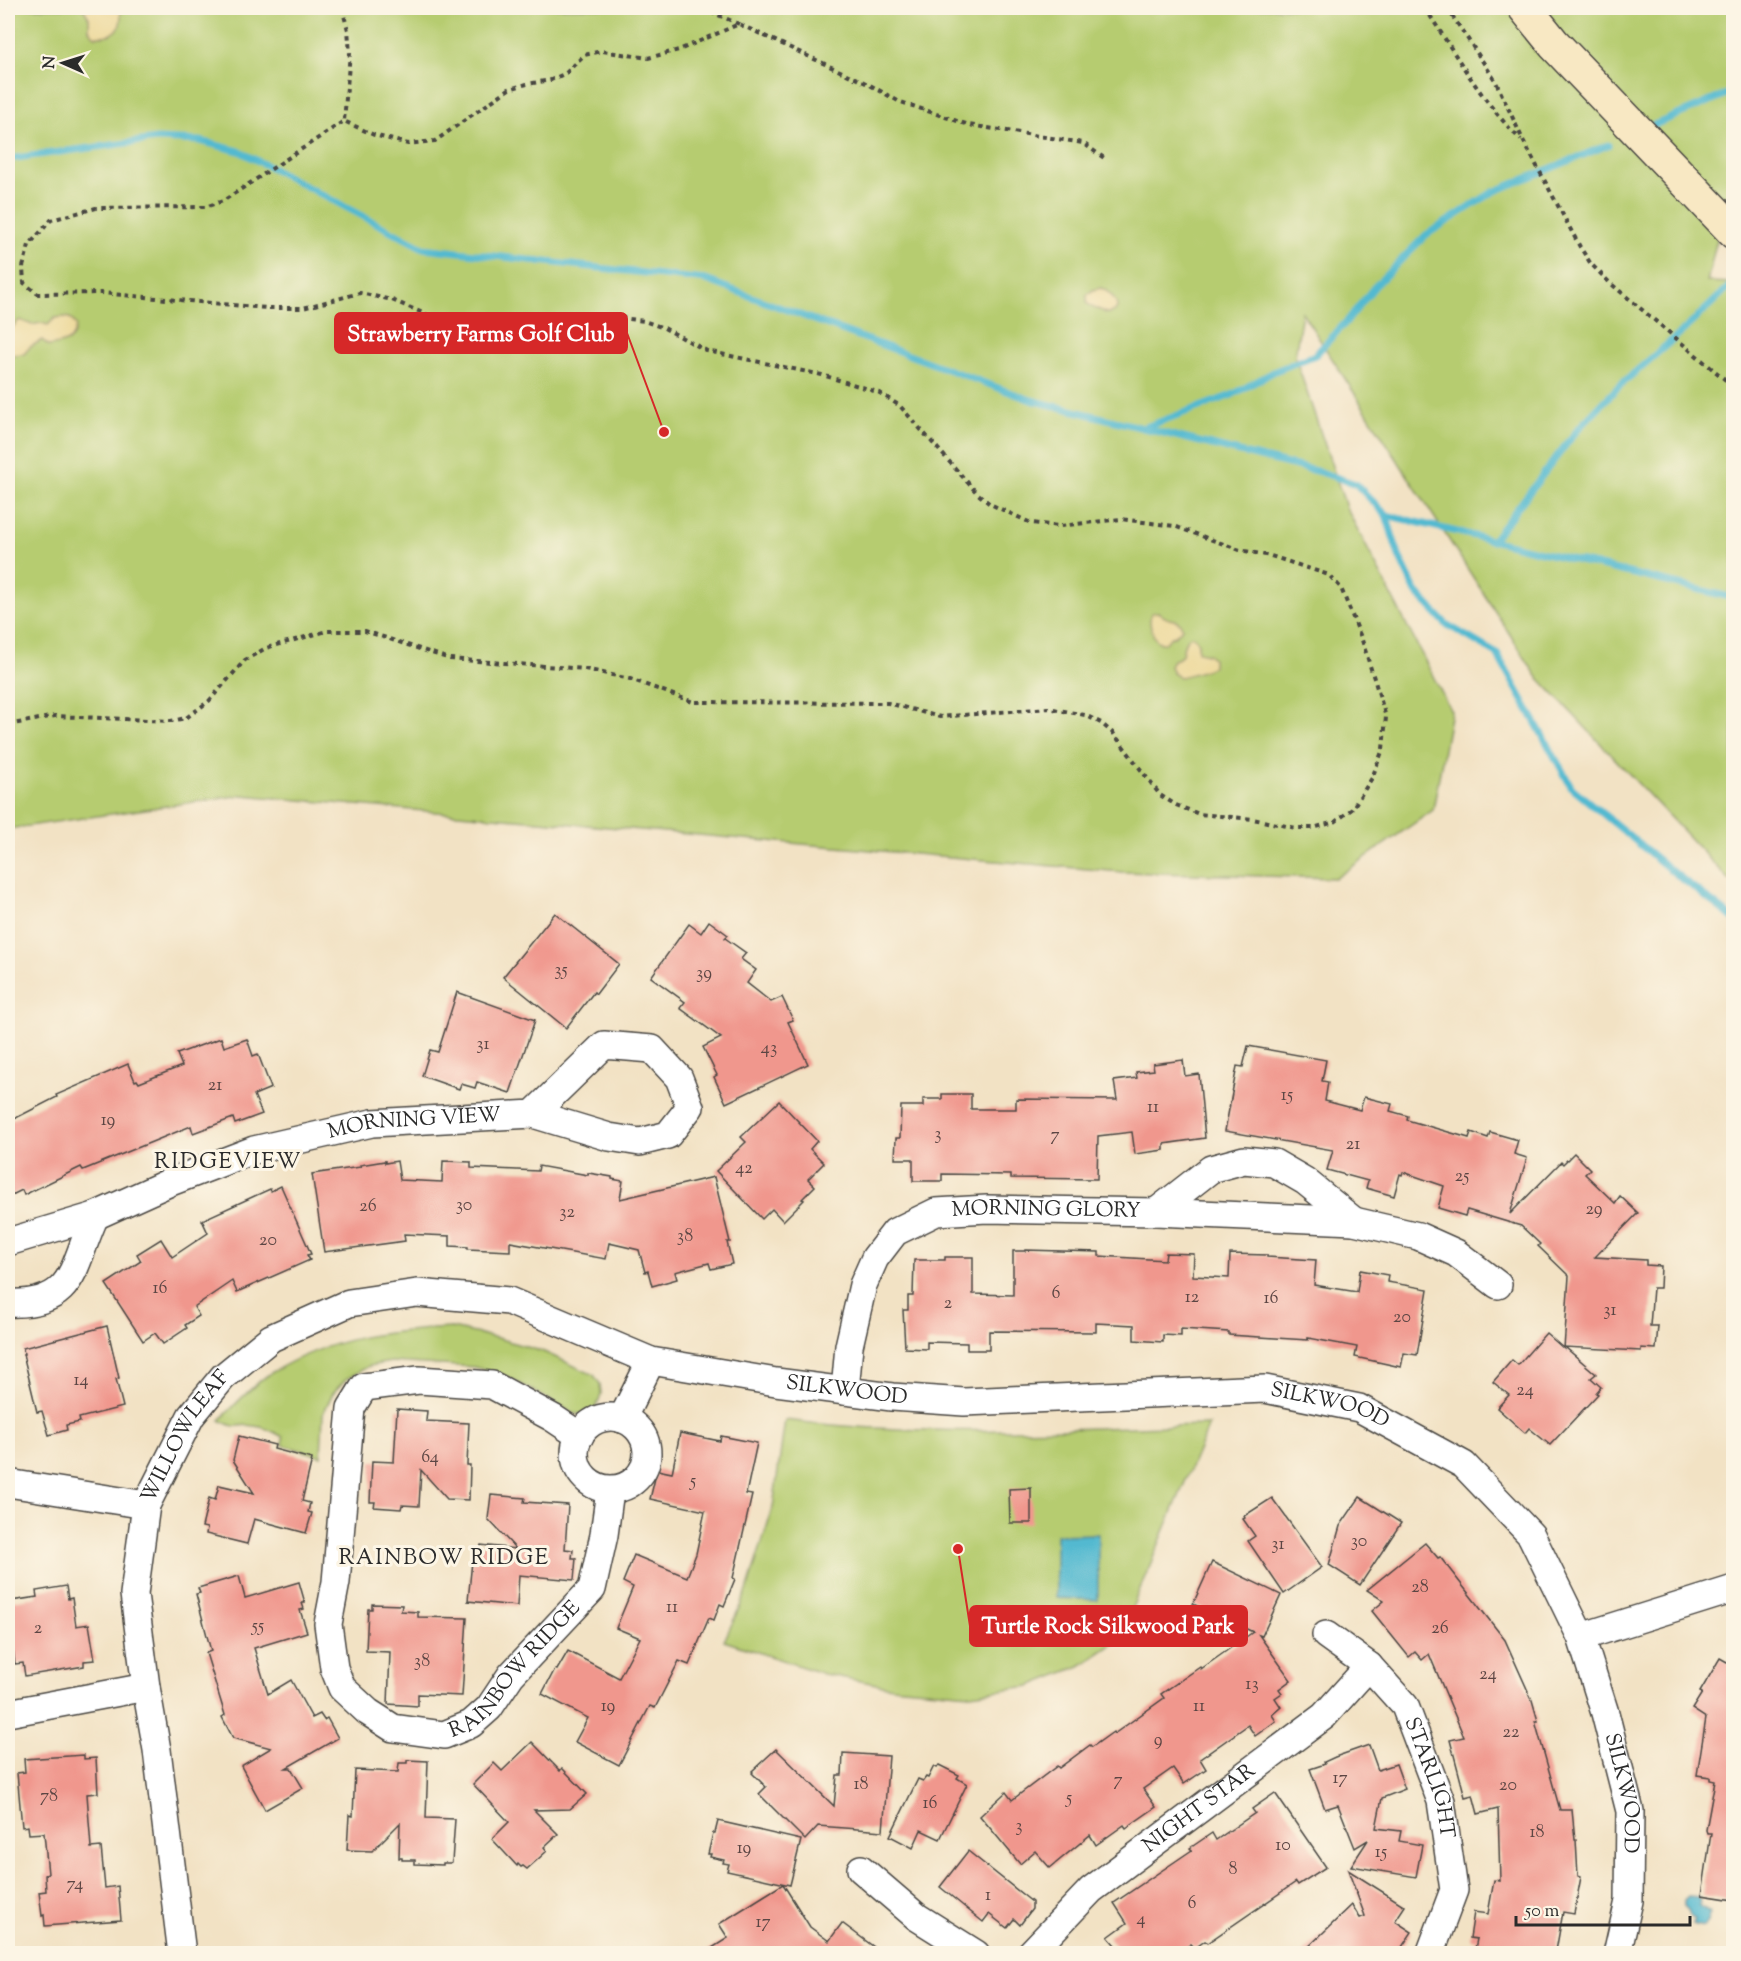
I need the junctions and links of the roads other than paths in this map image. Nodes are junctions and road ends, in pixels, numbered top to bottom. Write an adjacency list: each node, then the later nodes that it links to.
1 (1525, 8): 2 (street)
2 (1734, 232)
3 (533, 1114): 3 (street, MORNING VIEW); 5 (street, MORNING VIEW)
4 (1156, 1212): 6 (street, MORNING GLORY); 6 (street, MORNING GLORY); 11 (street, MORNING GLORY)
5 (95, 1216): 7 (street, MORNING VIEW); 9 (street)
6 (1354, 1221): 8 (street, MORNING GLORY)
7 (8, 1242)
8 (1498, 1285)
9 (8, 1303)
10 (651, 1361): 11 (street, SILKWOOD); 12 (street); 16 (street, WILLOWLEAF)
11 (845, 1391): 19 (street, SILKWOOD)
12 (622, 1419): 13 (street); 15 (street)
13 (580, 1436): 15 (street); 15 (street, RAINBOW RIDGE)
14 (8, 1483): 16 (street)
15 (610, 1490)
16 (146, 1505): 21 (street, WILLOWLEAF)
17 (1734, 1589): 19 (street)
18 (1326, 1635): 20 (street, STARLIGHT)
19 (1581, 1637): 28 (street, SILKWOOD)
20 (1369, 1666): 26 (street, NIGHT STAR); 27 (street, STARLIGHT)
21 (146, 1687): 22 (street); 24 (street, WILLOWLEAF)
22 (8, 1713)
23 (861, 1869): 25 (street)
24 (182, 1953)
25 (976, 1953)
26 (1030, 1953)
27 (1430, 1953)
28 (1617, 1953)

